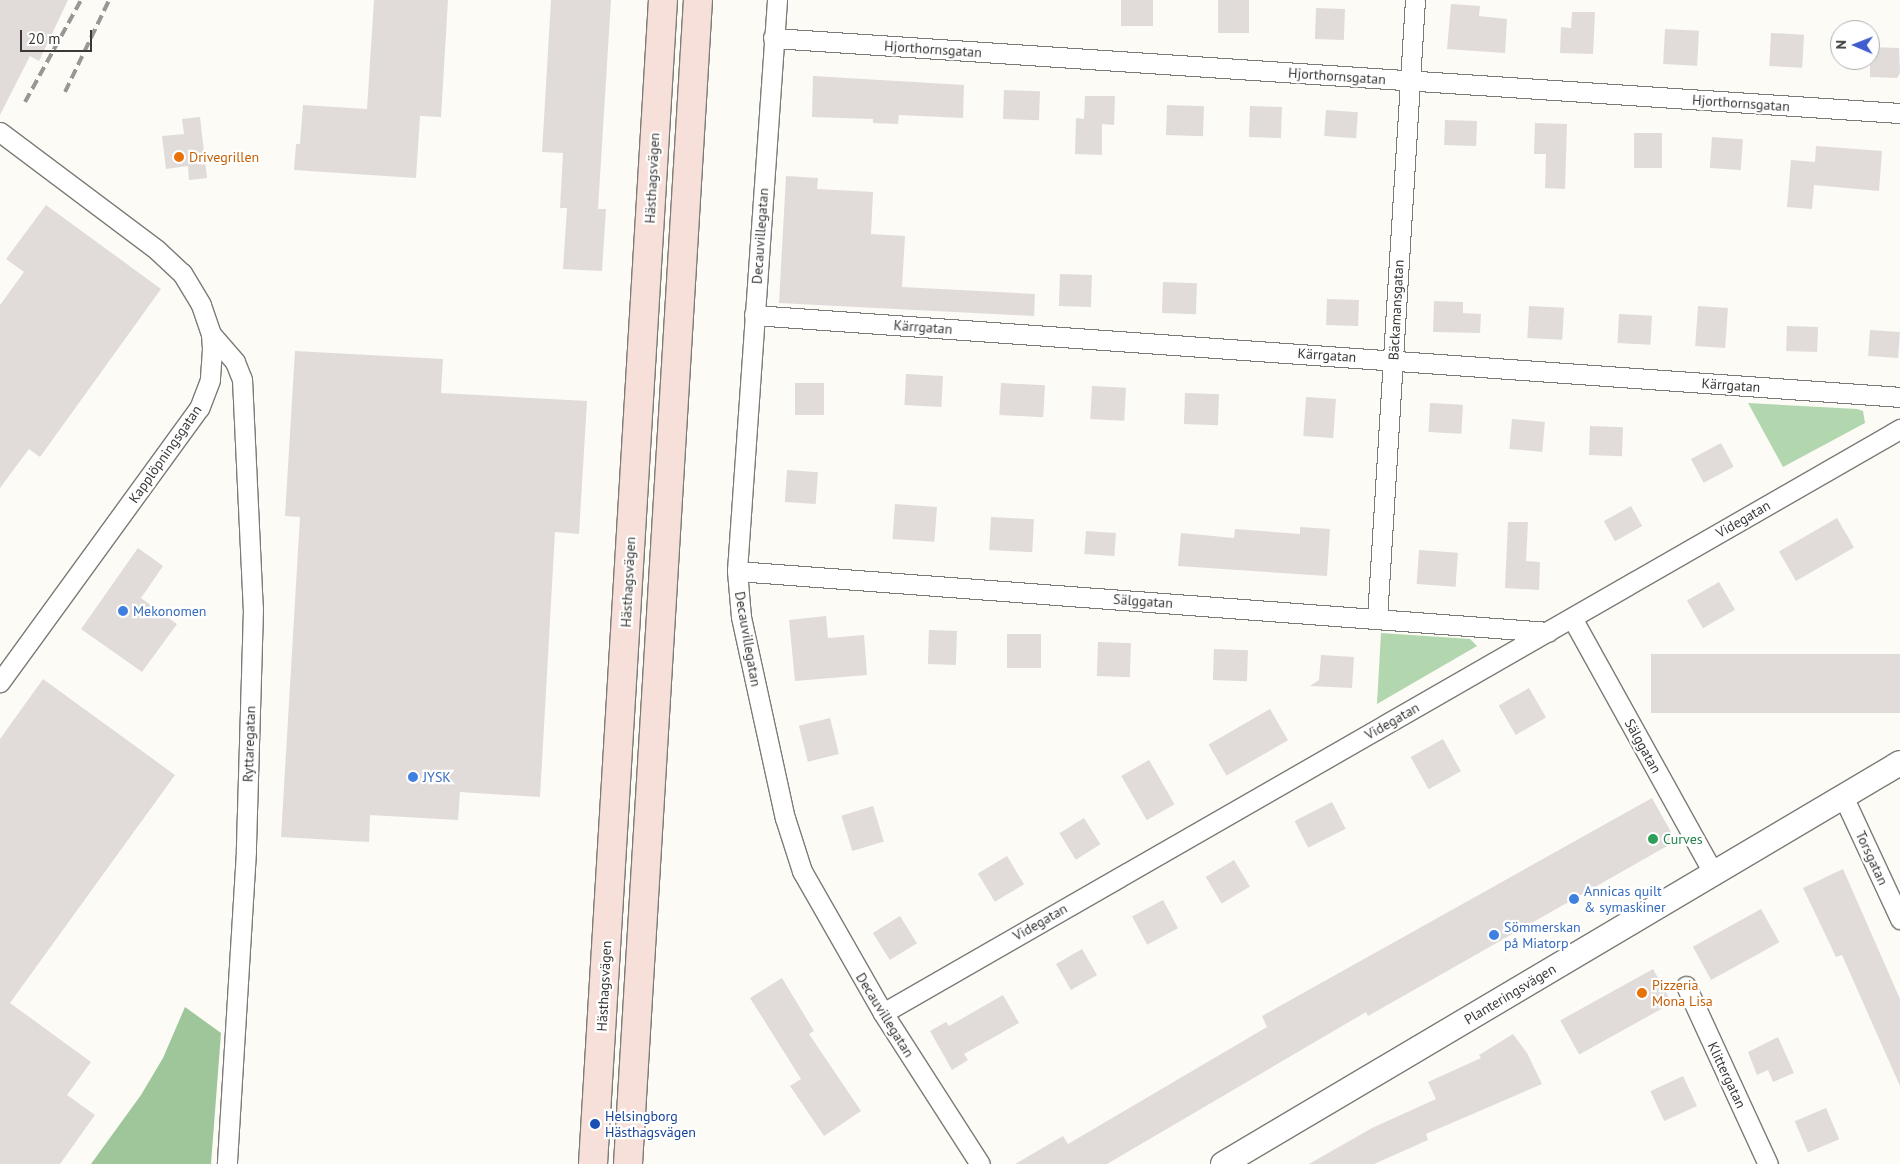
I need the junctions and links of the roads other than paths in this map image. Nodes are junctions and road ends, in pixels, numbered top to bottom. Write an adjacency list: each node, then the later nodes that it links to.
1 (663, 0): 26 (main road, Hästhagsvägen)
2 (698, 0): 27 (main road)
3 (777, 0): 5 (street, Decauvillegatan)
4 (1415, 0): 6 (street, Bäckamansgatan)
5 (774, 38): 6 (street, Hjorthornsgatan); 9 (street, Decauvillegatan)
6 (1410, 80): 7 (street, Hjorthornsgatan); 11 (street, Bäckamansgatan)
7 (1900, 113)
8 (0, 132): 10 (street, Kapplöpningsgatan)
9 (754, 315): 11 (street, Kärrgatan); 14 (street, Decauvillegatan)
10 (211, 334): 18 (street, Kapplöpningsgatan); 25 (street, Ryttaregatan)
11 (1393, 360): 12 (street, Kärrgatan); 16 (street, Bäckamansgatan)
12 (1900, 397)
13 (1900, 429): 15 (street, Videgatan)
14 (738, 571): 16 (street, Sälggatan); 24 (street, Decauvillegatan)
15 (1572, 618): 17 (street, Videgatan); 21 (street, Sälggatan)
16 (1377, 619): 17 (street, Sälggatan)
17 (1548, 632): 24 (street, Videgatan)
18 (0, 682)
19 (1900, 763): 20 (street, Planteringsvägen)
20 (1843, 796): 21 (street, Planteringsvägen); 22 (street, Torsgatan)
21 (1714, 874): 29 (street, Planteringsvägen)
22 (1900, 919)
23 (1686, 986): 30 (street, Klittergatan)
24 (882, 1013): 28 (street, Decauvillegatan)
25 (227, 1164)
26 (593, 1164)
27 (628, 1164)
28 (980, 1164)
29 (1223, 1164)
30 (1768, 1164)

